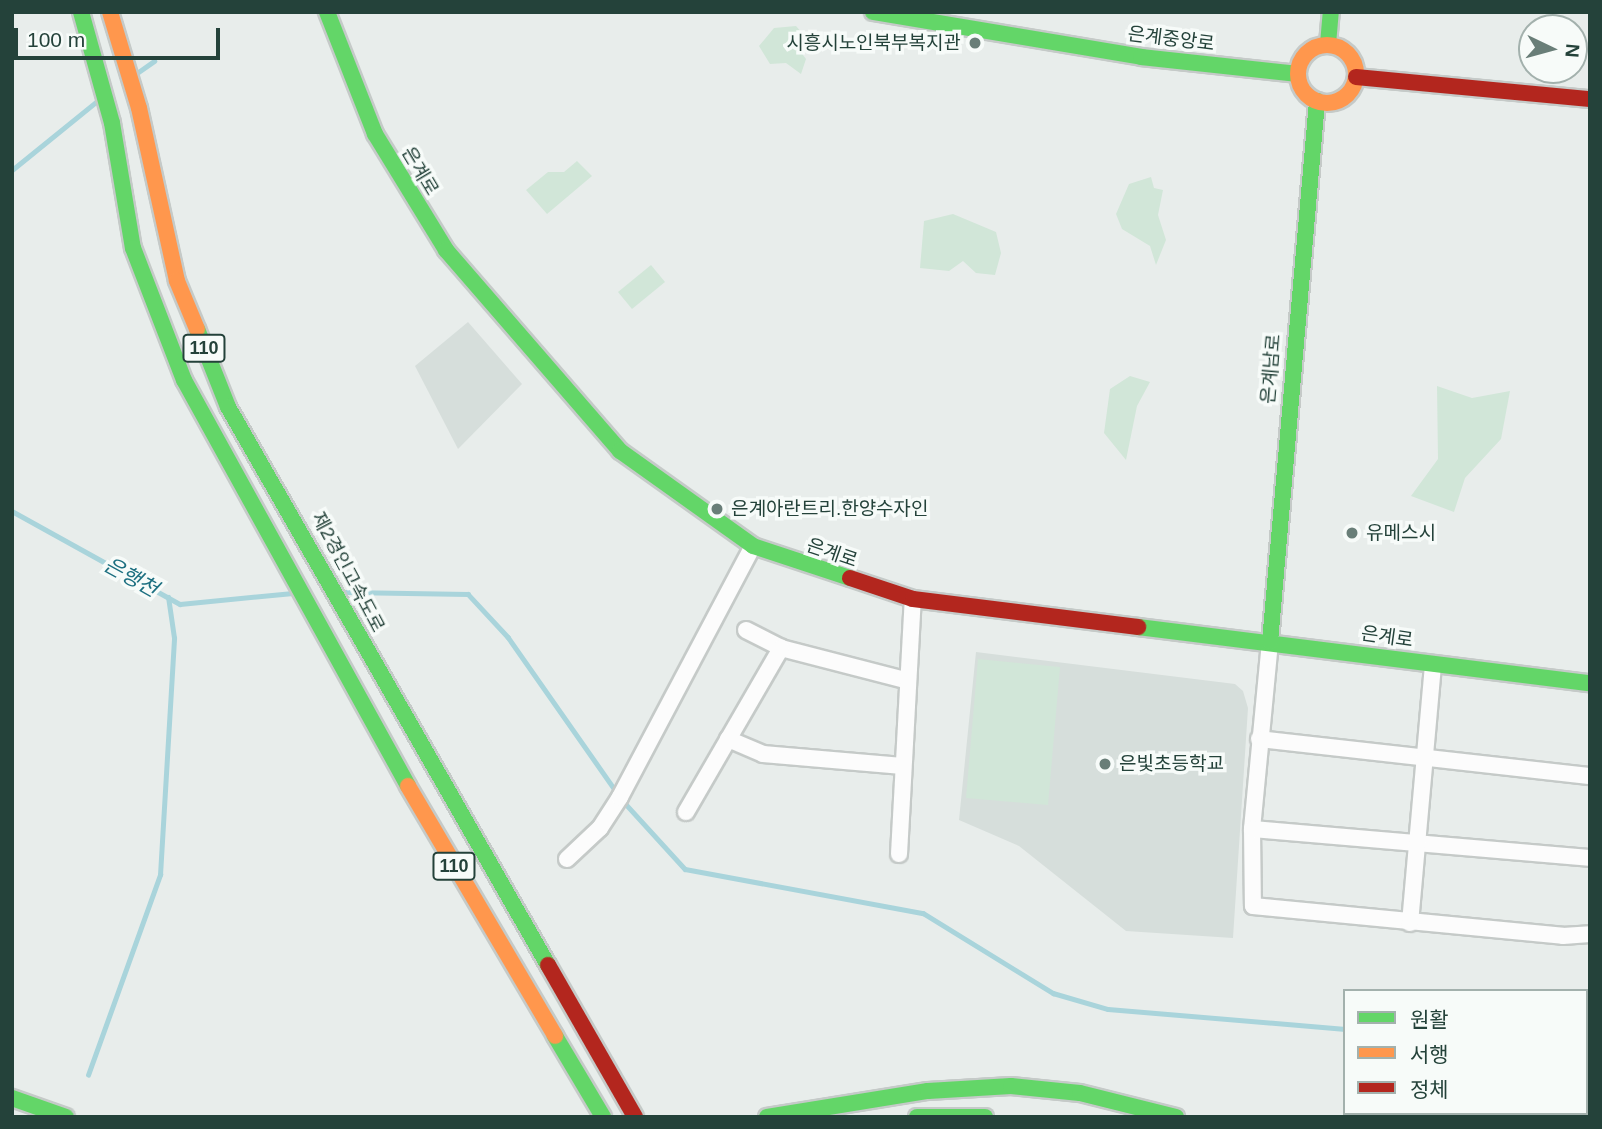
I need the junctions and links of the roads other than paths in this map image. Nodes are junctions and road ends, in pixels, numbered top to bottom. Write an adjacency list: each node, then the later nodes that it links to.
1 (81, 12): 35 (main road, 110)
2 (110, 12): 33 (main road, 제2경인고속도로 / 110)
3 (327, 12): 11 (main road, 은계로)
4 (873, 12): 7 (main road, 은계중앙로)
5 (1331, 12): 6 (main road)
6 (1328, 44): 7 (main road); 8 (main road)
7 (1298, 74): 10 (main road)
8 (1356, 77): 9 (main road); 10 (main road)
9 (1590, 99)
10 (1317, 102): 14 (main road, 은계남로)
11 (753, 545): 12 (main road, 은계로); 29 (street)
12 (913, 599): 14 (main road, 은계로); 17 (street)
13 (746, 630): 15 (street)
14 (1270, 642): 16 (main road, 은계로); 20 (street)
15 (781, 648): 17 (street); 19 (street)
16 (1433, 665): 18 (main road, 은계로); 21 (street)
17 (905, 680): 22 (street)
18 (1590, 683)
19 (729, 739): 22 (street); 24 (street)
20 (1259, 739): 21 (street); 25 (street)
21 (1425, 759): 23 (street); 26 (street)
22 (902, 765): 27 (street)
23 (1590, 776)
24 (686, 813)
25 (1252, 829): 26 (street); 30 (street)
26 (1418, 842): 28 (street); 30 (street)
27 (899, 854)
28 (1590, 858)
29 (567, 859)
30 (1410, 923): 31 (street)
31 (1590, 934)
32 (12, 1098): 34 (main road)
33 (635, 1116)
34 (66, 1117)
35 (603, 1117)
36 (767, 1117): 39 (main road)
37 (917, 1117): 38 (main road)
38 (985, 1117)
39 (1176, 1117)

